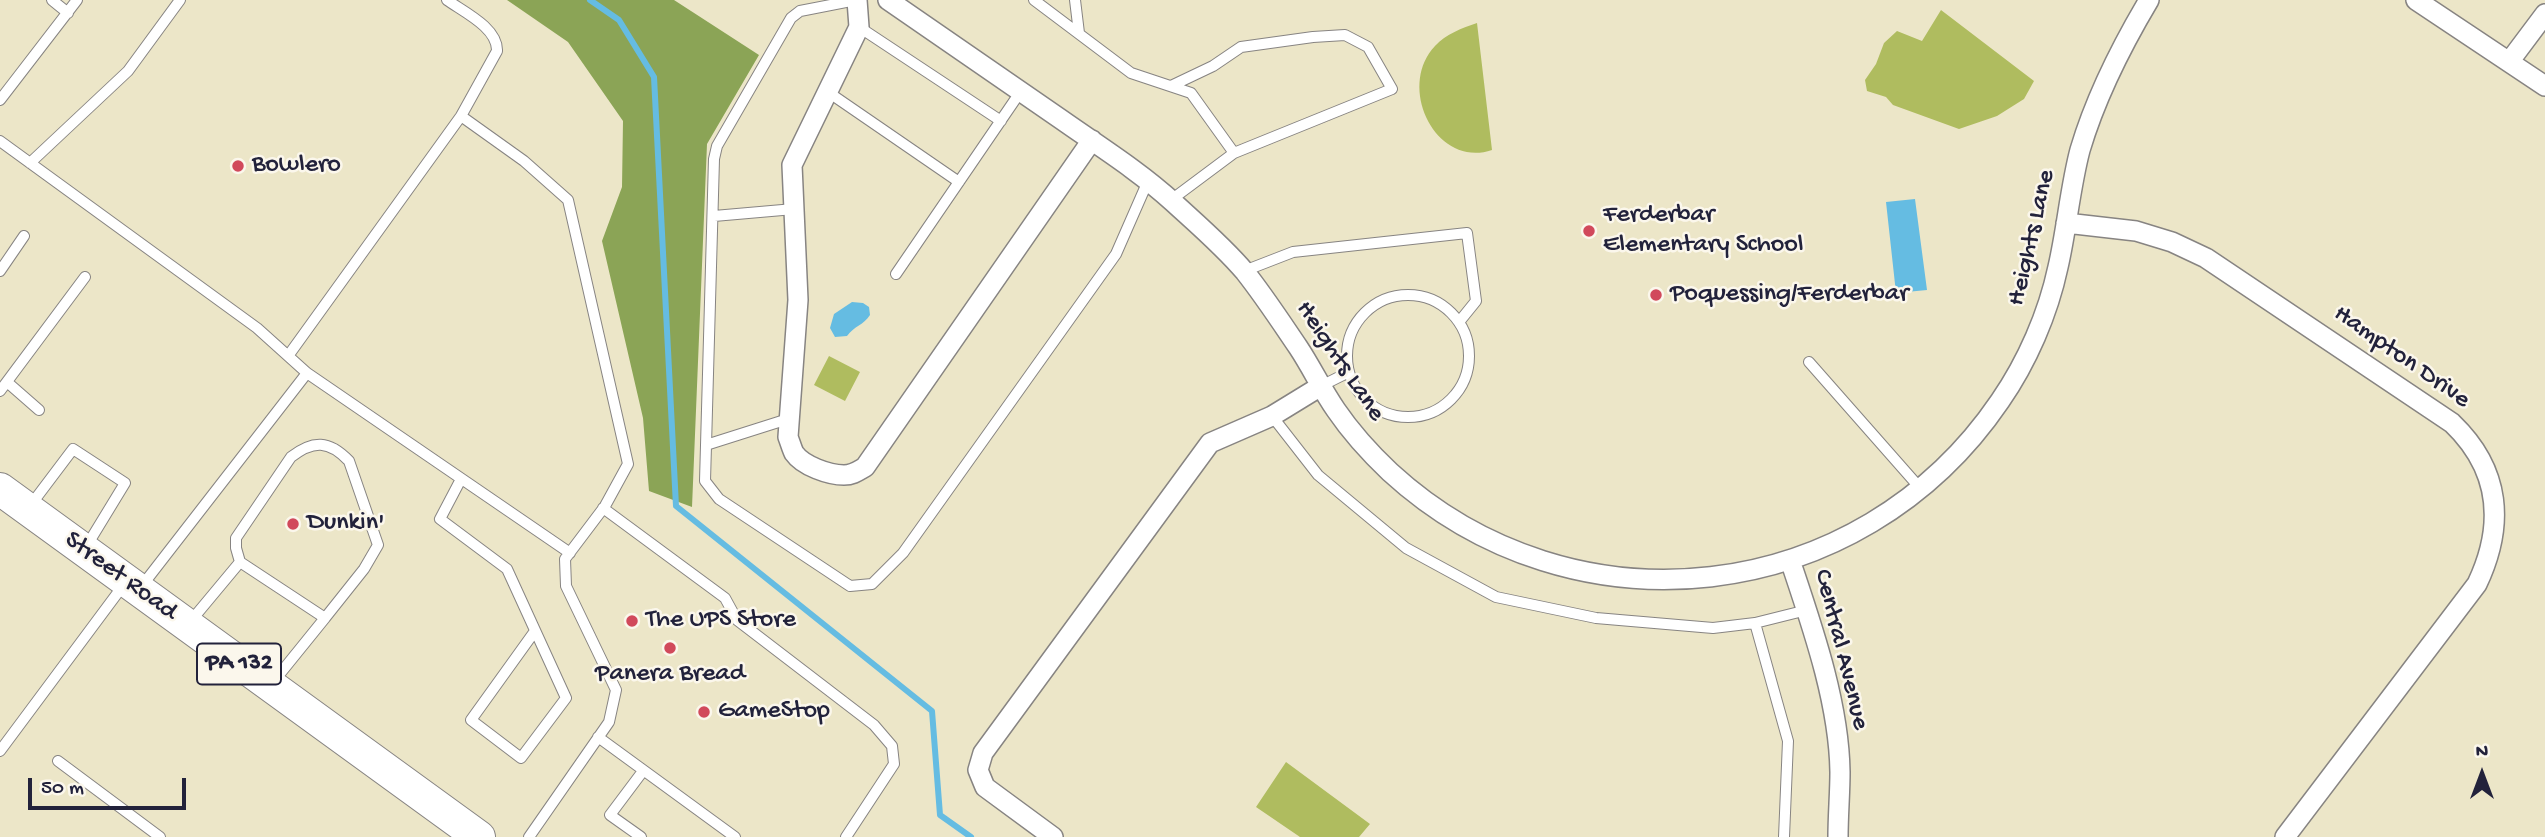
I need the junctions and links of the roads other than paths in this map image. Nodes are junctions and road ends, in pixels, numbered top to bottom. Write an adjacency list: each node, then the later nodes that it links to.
1 (52, 0): 11 (lane)
2 (77, 0): 11 (lane)
3 (180, 0): 26 (lane)
4 (447, 0): 21 (lane)
5 (856, 0): 13 (street); 31 (lane)
6 (888, 0): 19 (street, Heights Lane)
7 (1034, 0): 14 (lane)
8 (1075, 0): 14 (lane)
9 (2149, 0): 32 (street, Heights Lane)
10 (2416, 0): 15 (street)
11 (68, 13): 20 (lane)
12 (2545, 14): 15 (street)
13 (859, 27): 18 (street); 22 (lane)
14 (1079, 33): 16 (lane)
15 (2509, 62): 17 (street)
16 (1171, 86): 25 (lane); 25 (lane)
17 (2545, 86)
18 (828, 92): 28 (lane); 30 (street)
19 (1021, 92): 22 (lane); 24 (street, Heights Lane)
20 (0, 100)
21 (461, 116): 39 (lane); 53 (lane)
22 (1001, 121): 28 (lane)
23 (0, 141): 26 (lane)
24 (1092, 141): 27 (street, Heights Lane); 48 (street)
25 (1234, 153): 29 (lane)
26 (30, 163): 39 (lane)
27 (1148, 181): 29 (street, Heights Lane); 49 (lane)
28 (959, 182): 36 (lane)
29 (1171, 200): 35 (street, Heights Lane)
30 (794, 209): 31 (lane); 48 (street)
31 (714, 216): 49 (lane)
32 (2066, 223): 51 (street, Heights Lane); 79 (street, Hampton Drive)
33 (24, 236): 34 (lane)
34 (0, 271)
35 (1244, 271): 38 (lane); 44 (street, Heights Lane)
36 (897, 274)
37 (85, 277): 43 (lane)
38 (1459, 322): 41 (lane); 41 (lane)
39 (288, 356): 42 (lane)
40 (1809, 362): 51 (lane)
41 (1349, 372): 44 (lane)
42 (307, 373): 50 (lane); 59 (lane)
43 (7, 382): 45 (lane); 46 (lane)
44 (1321, 386): 47 (street); 57 (street, Heights Lane)
45 (0, 391)
46 (40, 410)
47 (1272, 416): 62 (lane); 76 (street)
48 (788, 419): 49 (lane)
49 (706, 445)
50 (461, 479): 56 (lane); 64 (lane)
51 (1921, 488): 57 (street, Heights Lane)
52 (0, 489): 54 (main road, Street Road / PA 132)
53 (603, 508): 56 (lane); 75 (lane)
54 (28, 509): 55 (main road, Street Road / PA 132); 55 (lane)
55 (83, 550): 59 (main road, Street Road / PA 132)
56 (570, 553): 66 (lane)
57 (1790, 560): 60 (street, Central Avenue)
58 (240, 562): 61 (lane); 61 (lane); 63 (lane)
59 (132, 586): 63 (main road, Street Road / PA 132); 67 (lane)
60 (1807, 610): 62 (lane); 78 (street, Central Avenue)
61 (325, 618): 65 (lane)
62 (1755, 623): 77 (lane)
63 (187, 625): 65 (main road, Street Road / PA 132)
64 (535, 631): 64 (lane)
65 (269, 687): 71 (main road, Street Road / PA 132)
66 (598, 737): 69 (lane); 72 (lane)
67 (0, 751)
68 (58, 761): 70 (lane)
69 (643, 771): 73 (lane); 74 (lane)
70 (160, 837)
71 (479, 837)
72 (529, 837)
73 (641, 837)
74 (735, 837)
75 (846, 837)
76 (1054, 837)
77 (1784, 837)
78 (1838, 837)
79 (2286, 837)

